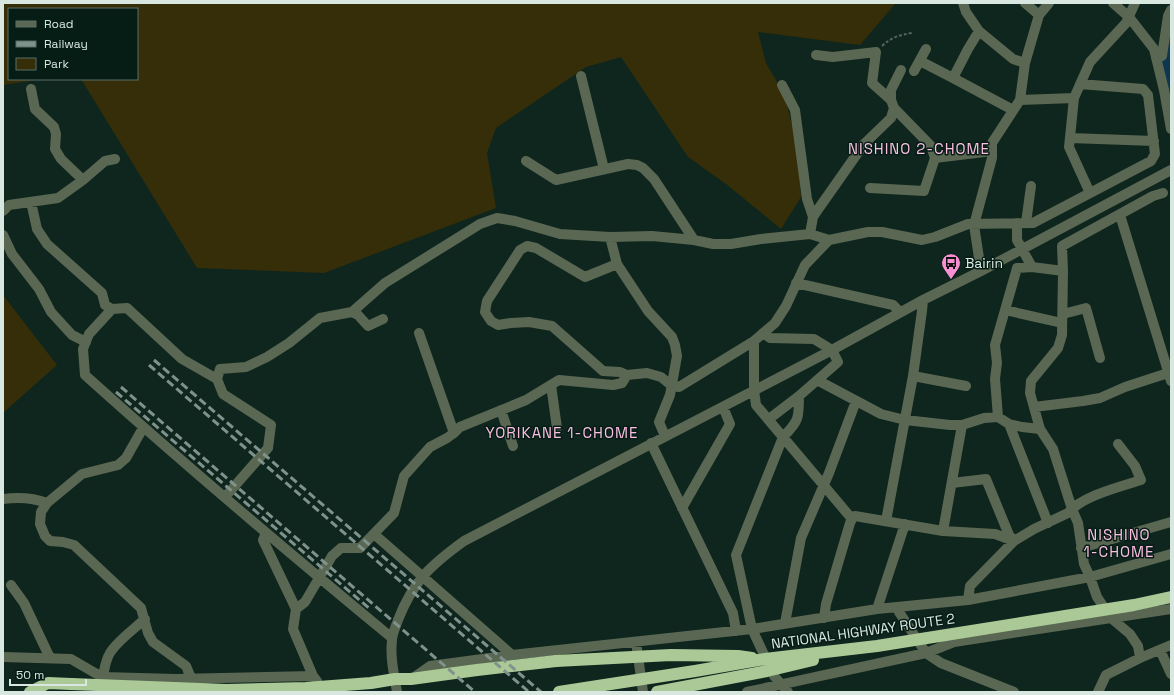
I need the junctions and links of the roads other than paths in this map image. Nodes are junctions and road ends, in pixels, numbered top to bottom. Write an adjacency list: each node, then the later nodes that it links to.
1 (963, 3): 9 (street)
2 (1025, 3): 7 (street)
3 (1049, 3): 7 (street)
4 (1113, 3): 8 (street)
5 (1135, 3): 8 (street)
6 (1171, 10): 12 (street)
7 (1039, 15): 14 (street)
8 (1129, 17): 12 (street); 19 (street)
9 (979, 31): 14 (street); 18 (street)
10 (926, 49): 13 (street)
11 (816, 54): 24 (street)
12 (1156, 58): 26 (street)
13 (920, 60): 16 (street); 18 (street)
14 (1025, 63): 23 (street)
15 (901, 70): 24 (street)
16 (914, 71)
17 (581, 76): 33 (street)
18 (953, 78): 25 (street)
19 (1080, 84): 22 (street); 28 (street)
20 (782, 85): 43 (street)
21 (31, 89): 35 (street)
22 (1074, 98): 23 (street); 27 (street)
23 (1020, 100): 25 (street)
24 (892, 104): 30 (street); 43 (street)
25 (1013, 110): 29 (street)
26 (1171, 129)
27 (1070, 138): 28 (street); 38 (street)
28 (1154, 141): 38 (street)
29 (992, 151): 30 (street); 45 (street)
30 (934, 158): 37 (street)
31 (115, 159): 35 (street)
32 (526, 161): 33 (street)
33 (604, 169): 49 (street)
34 (1171, 170): 51 (street)
35 (83, 180): 40 (street)
36 (1031, 186): 44 (street)
37 (870, 188)
38 (1090, 193): 44 (street)
39 (1163, 193): 42 (street)
40 (31, 202): 41 (street); 58 (street)
41 (3, 211)
42 (1120, 215): 55 (street); 72 (street)
43 (813, 217): 46 (street)
44 (1022, 223): 45 (street); 51 (street)
45 (974, 225): 50 (street); 54 (street)
46 (810, 234): 49 (street); 50 (street)
47 (3, 235): 67 (street)
48 (610, 237): 49 (street); 52 (street); 60 (street)
49 (694, 240)
50 (829, 240): 56 (street)
51 (1022, 249): 53 (street); 54 (street)
52 (616, 264): 70 (street); 76 (street)
53 (1032, 267): 55 (street); 59 (street)
54 (981, 271): 57 (street)
55 (1063, 271): 62 (street)
56 (796, 283): 61 (street); 65 (street)
57 (923, 300): 61 (street); 71 (street)
58 (112, 309): 67 (street); 73 (street)
59 (1005, 310): 62 (street); 84 (street)
60 (352, 312): 63 (street); 73 (street)
61 (900, 312): 68 (street)
62 (1062, 318): 69 (street); 82 (street)
63 (383, 319)
64 (418, 333): 92 (street)
65 (763, 333): 66 (street); 68 (street)
66 (754, 341): 76 (street); 78 (street)
67 (86, 342): 89 (street)
68 (832, 350): 74 (street); 78 (street)
69 (1100, 358)
70 (627, 375): 75 (street); 76 (street)
71 (913, 376): 77 (street); 86 (street)
72 (1169, 377): 82 (street)
73 (217, 379): 100 (street)
74 (817, 380): 79 (street); 80 (street)
75 (551, 385): 83 (street); 90 (street)
76 (672, 386): 93 (street)
77 (966, 386)
78 (754, 390): 81 (street); 85 (street)
79 (799, 396): 85 (street); 94 (street)
80 (856, 400): 86 (street); 99 (street)
81 (723, 407): 93 (street); 103 (street)
82 (1034, 407): 91 (street)
83 (501, 410): 92 (street); 97 (street)
84 (998, 417): 87 (street); 88 (street)
85 (769, 419): 94 (street)
86 (905, 420): 88 (street); 106 (street)
87 (1009, 424): 91 (street); 108 (street)
88 (962, 425): 98 (street)
89 (143, 428): 100 (street); 102 (street)
90 (558, 428)
91 (1040, 429): 104 (street)
92 (454, 433): 112 (street)
93 (665, 436): 95 (street)
94 (783, 437): 99 (street); 130 (street)
95 (651, 443): 103 (street); 116 (street)
96 (1118, 444): 104 (street)
97 (513, 446)
98 (952, 482): 110 (street); 113 (street)
99 (823, 484): 105 (street); 129 (street)
100 (225, 497): 111 (street)
101 (3, 499): 102 (street)
102 (48, 503): 128 (street)
103 (682, 508): 131 (street)
104 (1072, 509): 108 (street); 114 (street)
105 (852, 519): 106 (street); 126 (street)
106 (886, 521): 109 (street)
107 (1171, 522): 114 (street)
108 (1048, 523): 113 (street)
109 (905, 524): 110 (street); 124 (street)
110 (943, 531): 113 (street)
111 (266, 533): 118 (street); 123 (street)
112 (374, 534): 116 (street); 118 (street)
113 (1010, 538): 121 (street)
114 (1081, 548): 117 (street)
115 (1171, 554): 117 (street)
116 (422, 577): 132 (street); 138 (street)
117 (1090, 577): 121 (street); 127 (street)
118 (319, 578): 123 (street); 132 (street)
119 (12, 584): 140 (street)
120 (1171, 597): 135 (highway, NATIONAL HIGHWAY ROUTE 2, bridge)
121 (968, 600): 122 (street)
122 (899, 607): 124 (street); 137 (street)
123 (296, 609): 144 (street)
124 (877, 609): 126 (street)
125 (1171, 609): 127 (street)
126 (824, 618): 129 (street)
127 (1111, 618): 137 (street); 141 (street)
128 (144, 619): 145 (street); 146 (street)
129 (785, 623): 130 (street)
130 (752, 629): 131 (street); 151 (street)
131 (736, 631): 133 (street)
132 (392, 638): 148 (street)
133 (636, 642): 138 (street); 157 (street)
134 (1171, 645): 136 (street)
135 (877, 646): 142 (highway, NATIONAL HIGHWAY ROUTE 2, bridge); 158 (highway, bridge)
136 (1160, 650): 141 (street); 143 (street)
137 (926, 653): 151 (street); 160 (street)
138 (512, 655): 149 (street)
139 (3, 658): 140 (street)
140 (50, 658): 145 (street)
141 (1140, 658): 161 (street)
142 (765, 659): 149 (highway, bridge); 156 (highway, NATIONAL HIGHWAY ROUTE 2, bridge)
143 (1171, 674)
144 (313, 676): 146 (street); 150 (street)
145 (103, 677): 147 (street); 153 (street)
146 (191, 678): 147 (street)
147 (176, 679): 154 (street)
148 (394, 679): 149 (highway); 150 (highway); 155 (street)
149 (411, 679)
150 (321, 687): 152 (highway, bridge)
151 (785, 688): 159 (street)
152 (30, 692)
153 (101, 692)
154 (176, 692)
155 (396, 692)
156 (558, 692)
157 (643, 692)
158 (657, 692)
159 (747, 692)
160 (1014, 692)
161 (1098, 692)

